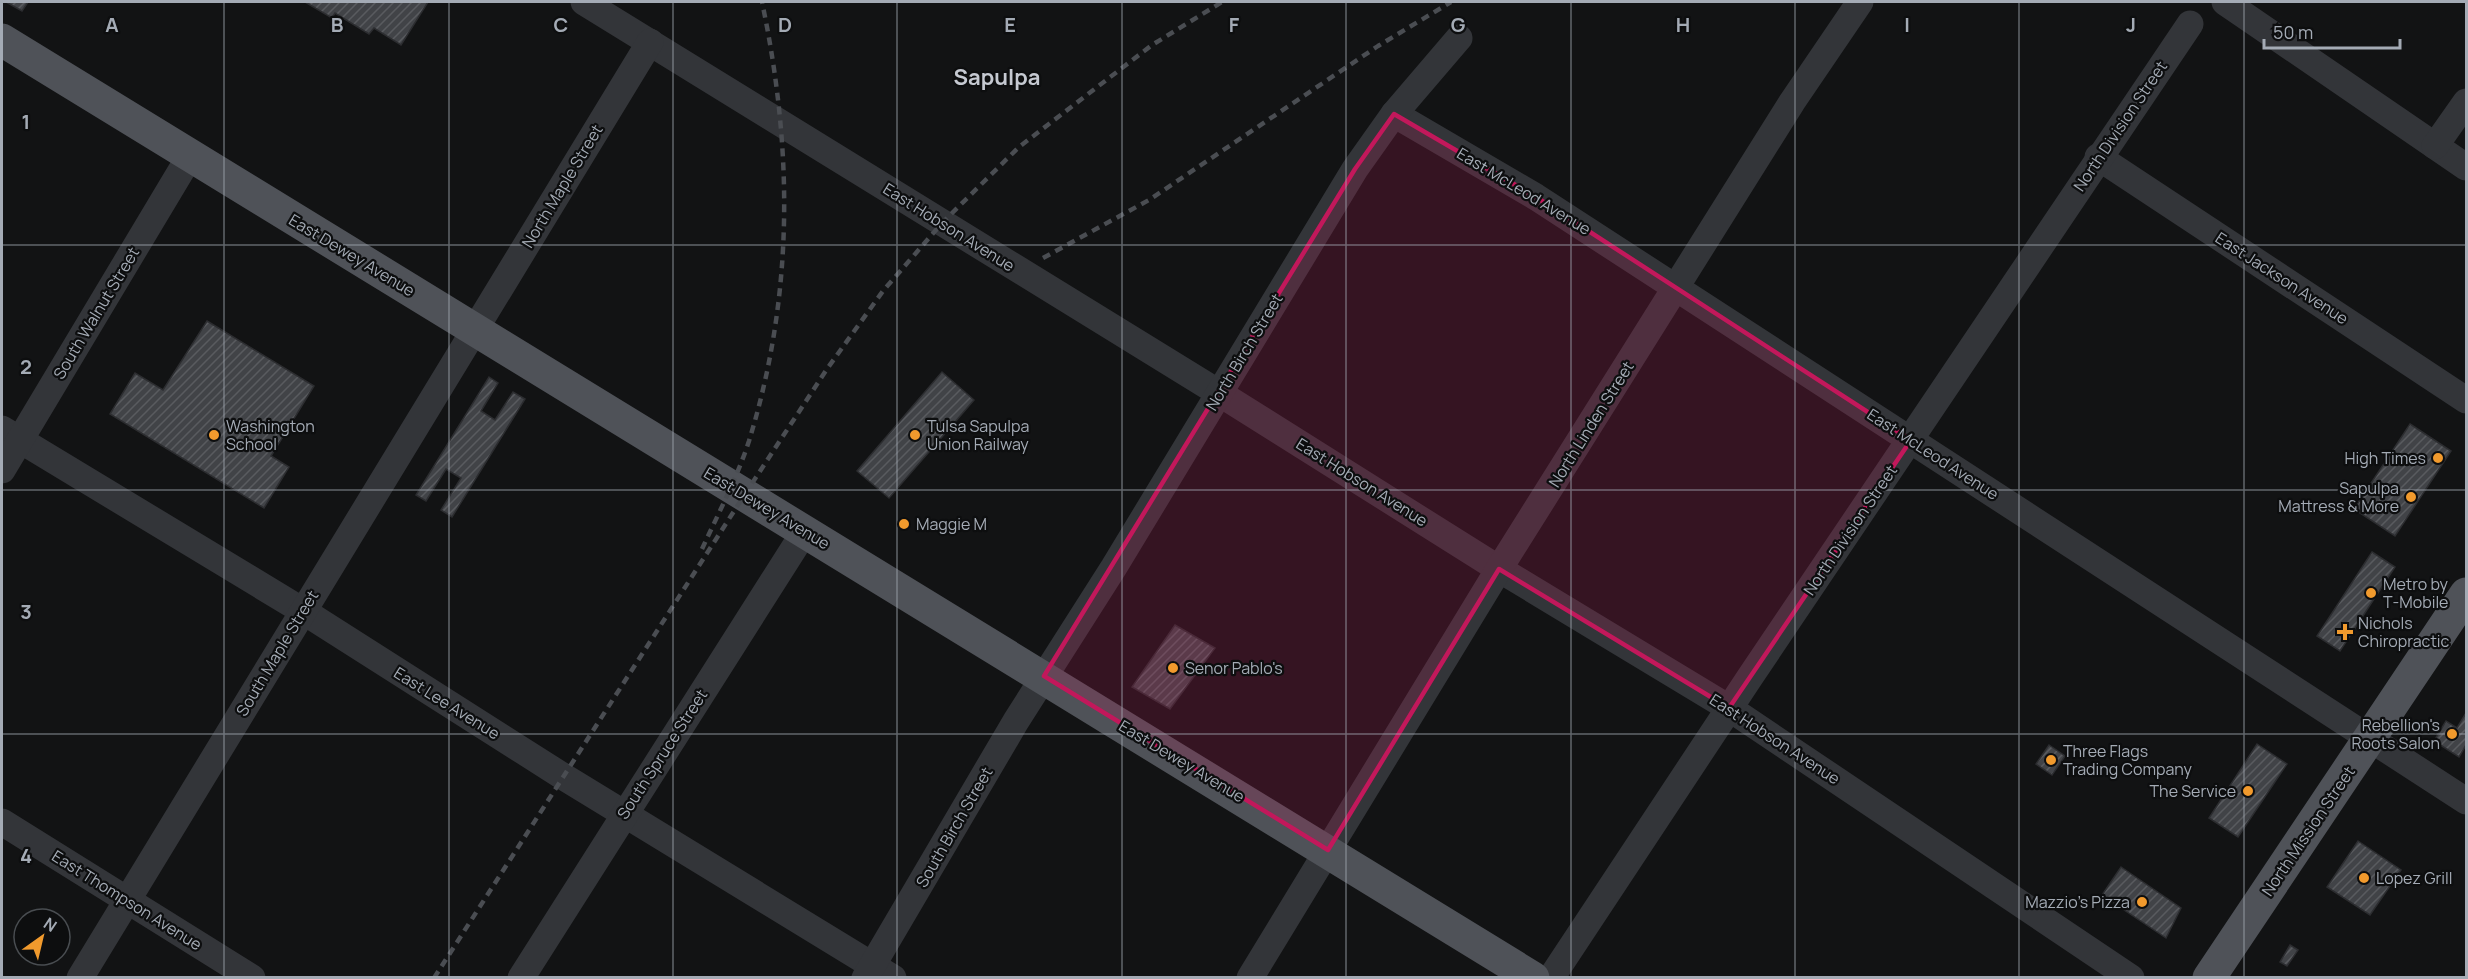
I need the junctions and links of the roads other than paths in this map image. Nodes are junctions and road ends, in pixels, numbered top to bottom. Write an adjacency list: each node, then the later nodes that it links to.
1 (584, 2): 7 (street, East Hobson Avenue)
2 (1860, 2): 14 (street, North Linden Street)
3 (2225, 2): 10 (street)
4 (2190, 24): 12 (street, North Division Street)
5 (1459, 38): 9 (street, North Birch Street)
6 (2, 40): 11 (main road, East Dewey Avenue)
7 (650, 42): 15 (street, North Maple Street); 16 (street, East Hobson Avenue)
8 (2466, 102): 10 (street)
9 (1394, 114): 14 (street, East McLeod Avenue); 16 (street, North Birch Street)
10 (2436, 146): 13 (street)
11 (190, 156): 15 (main road, East Dewey Avenue); 18 (street, South Walnut Street)
12 (2098, 157): 17 (street, East Jackson Avenue); 19 (street, North Division Street)
13 (2466, 167)
14 (1677, 288): 19 (street, East McLeod Avenue); 22 (street, North Linden Street)
15 (474, 330): 21 (main road, East Dewey Avenue); 24 (street, South Maple Street)
16 (1220, 393): 22 (street, East Hobson Avenue); 25 (street, North Birch Street)
17 (2466, 400)
18 (11, 434): 20 (street, South Walnut Street); 24 (street, East Lee Avenue)
19 (1911, 440): 26 (street, North Division Street); 27 (street, East McLeod Avenue)
20 (2, 470)
21 (805, 531): 25 (main road, East Dewey Avenue); 29 (street, South Spruce Street)
22 (1499, 569): 26 (street, East Hobson Avenue); 31 (street, North Linden Street)
23 (2466, 594): 27 (main road, North Mission Street)
24 (303, 611): 29 (street, East Lee Avenue); 32 (street, South Maple Street)
25 (1044, 676): 31 (main road, East Dewey Avenue); 33 (street, South Birch Street)
26 (1730, 708): 39 (street, North Division Street); 40 (street, East Hobson Avenue)
27 (2372, 737): 28 (street, East McLeod Avenue); 41 (main road, North Mission Street)
28 (2466, 801)
29 (623, 814): 33 (street, East Lee Avenue); 36 (street, South Spruce Street)
30 (2, 822): 32 (street, East Thompson Avenue)
31 (1328, 850): 37 (street, North Linden Street); 38 (main road, East Dewey Avenue)
32 (128, 901): 34 (street, South Maple Street); 35 (street, East Thompson Avenue)
33 (877, 973)
34 (80, 978)
35 (252, 978)
36 (521, 978)
37 (1250, 978)
38 (1533, 978)
39 (1551, 978)
40 (2131, 978)
41 (2209, 978)

